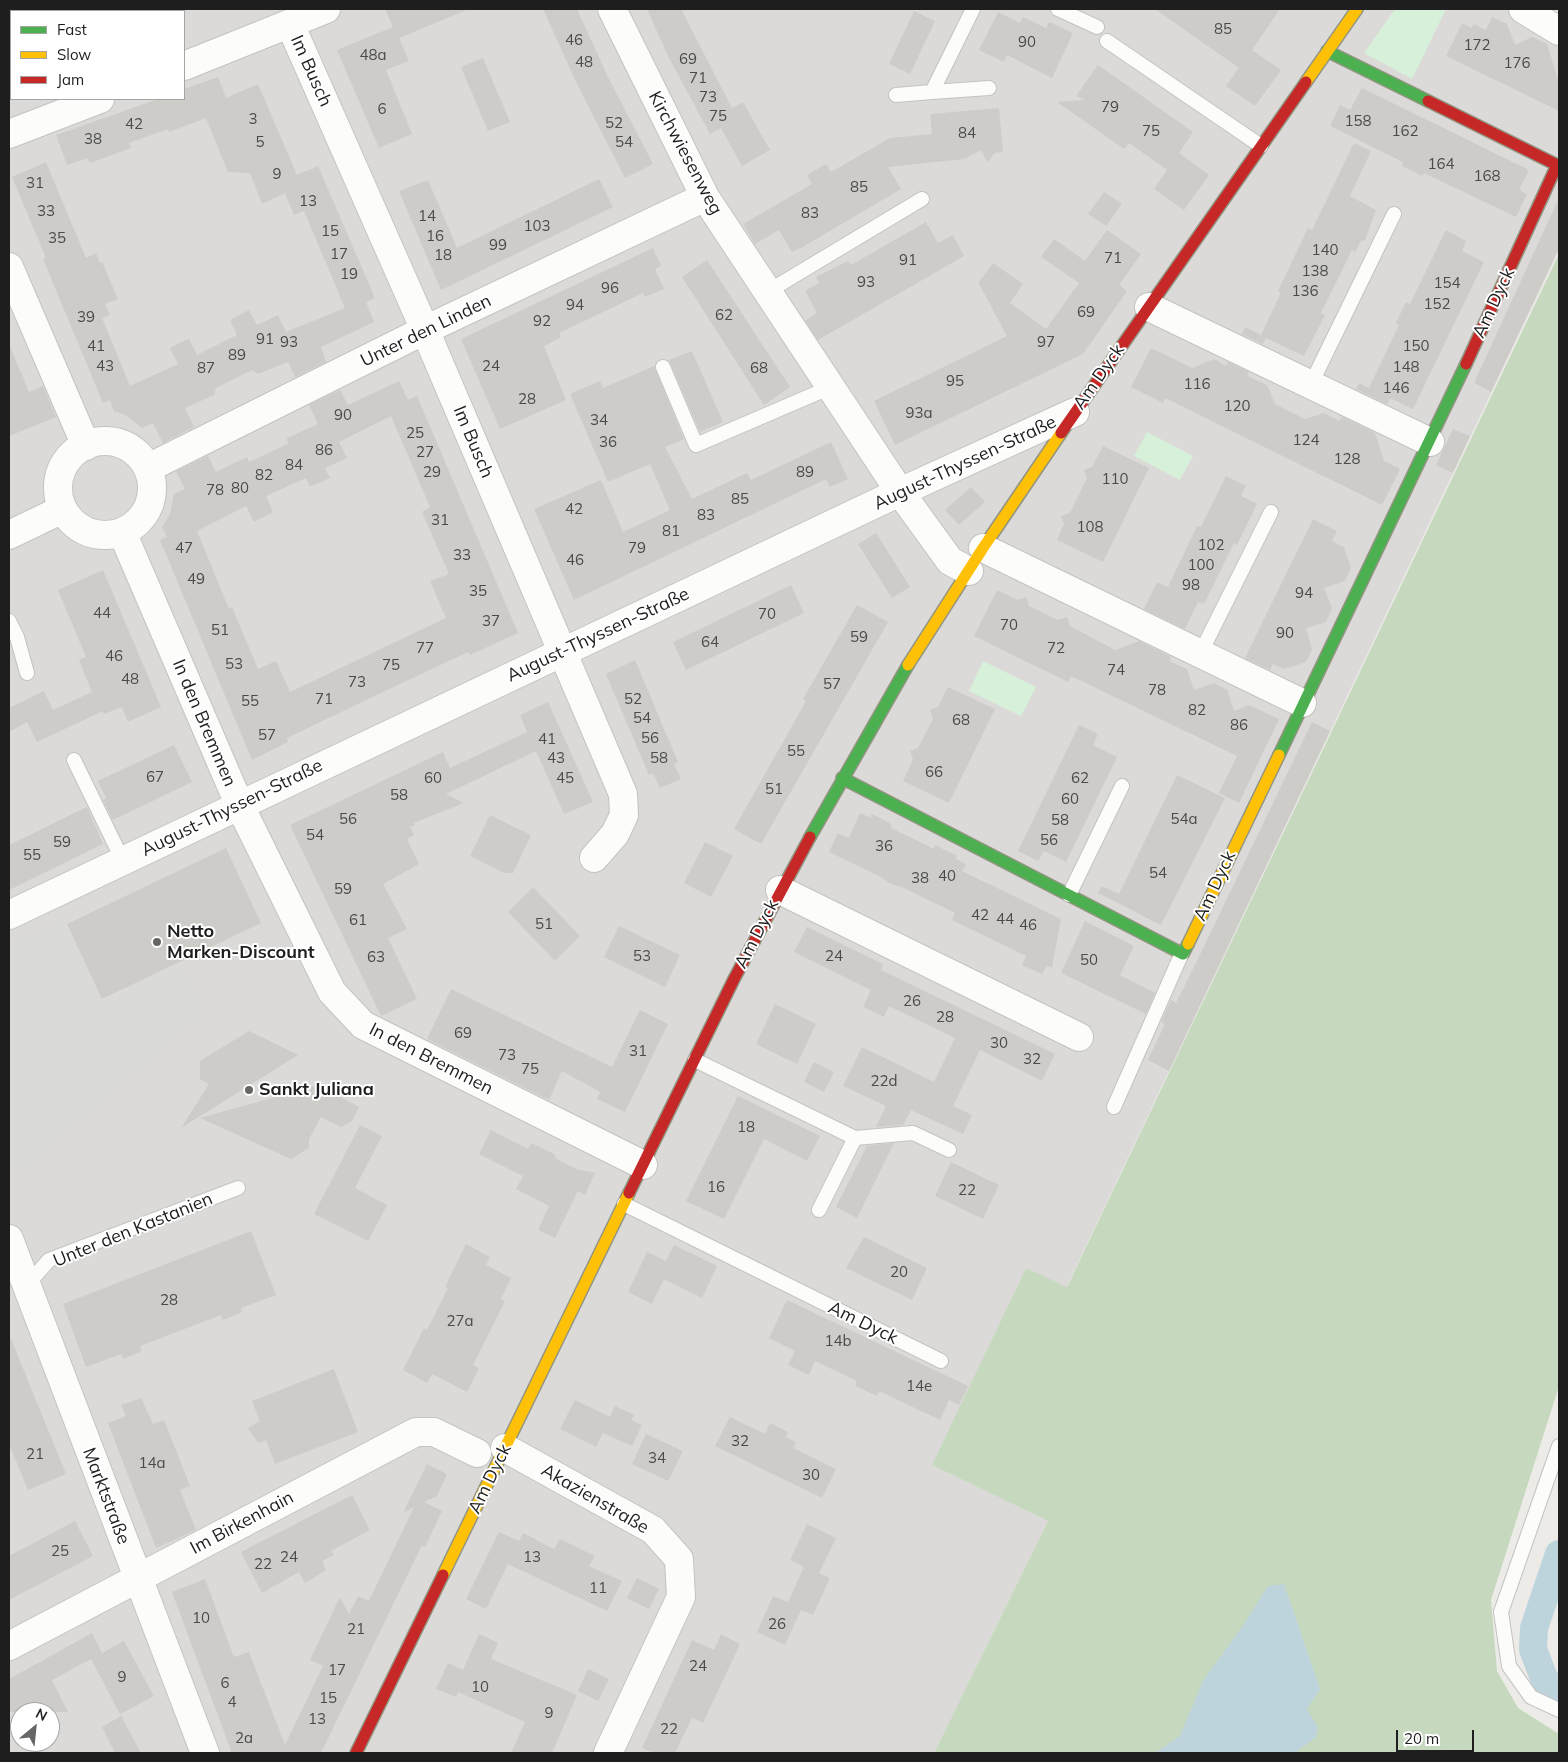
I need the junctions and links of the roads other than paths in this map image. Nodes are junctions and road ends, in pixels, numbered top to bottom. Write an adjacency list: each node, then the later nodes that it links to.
1 (326, 9): 7 (street)
2 (612, 9): 20 (street, Kirchwiesenweg)
3 (972, 9): 14 (lane)
4 (1058, 9): 8 (lane)
5 (1357, 9): 11 (main road, Am Dyck)
6 (1523, 9): 9 (street)
7 (290, 24): 12 (street); 26 (street, Im Busch)
8 (1097, 27)
9 (1559, 31)
10 (1107, 41): 18 (lane)
11 (1327, 51): 18 (main road, Am Dyck); 19 (main road, Am Dyck)
12 (185, 66)
13 (989, 88): 14 (lane)
14 (932, 92): 15 (lane)
15 (896, 95)
16 (97, 100): 17 (street)
17 (9, 134)
18 (1261, 146): 25 (main road, Am Dyck)
19 (1558, 162): 31 (main road, Am Dyck)
20 (705, 197): 24 (street, Kirchwiesenweg); 26 (street, Unter den Linden)
21 (922, 199): 24 (lane)
22 (1394, 214): 28 (lane)
23 (9, 267): 32 (street)
24 (767, 292): 29 (street, Kirchwiesenweg)
25 (1149, 306): 28 (street); 30 (main road, Am Dyck)
26 (425, 330): 33 (street, Unter den Linden); 42 (street, Im Busch)
27 (663, 366): 29 (lane)
28 (1311, 384): 31 (street)
29 (831, 387): 34 (street, Kirchwiesenweg)
30 (1075, 412): 34 (street, August-Thyssen-Straße); 39 (main road, Am Dyck)
31 (1430, 442): 45 (main road, Am Dyck)
32 (86, 446): 33 (street); 35 (street)
33 (148, 468): 37 (street)
34 (900, 492): 40 (street, Kirchwiesenweg); 42 (street, August-Thyssen-Straße)
35 (63, 509): 37 (street); 38 (street)
36 (1270, 512): 43 (lane)
37 (122, 532): 49 (street, In den Bremmen)
38 (9, 535)
39 (983, 548): 40 (main road, Am Dyck); 43 (street)
40 (968, 571): 47 (main road, Am Dyck)
41 (9, 621): 44 (lane)
42 (562, 652): 49 (street, August-Thyssen-Straße); 50 (street, Im Busch)
43 (1200, 654): 45 (street)
44 (27, 673)
45 (1302, 703): 55 (main road, Am Dyck)
46 (74, 760): 51 (lane, August-Thyssen-Straße)
47 (842, 778): 52 (main road, Am Dyck); 53 (main road)
48 (1122, 786): 53 (lane)
49 (239, 804): 51 (street, August-Thyssen-Straße); 61 (street, In den Bremmen)
50 (594, 858)
51 (123, 861): 54 (street, August-Thyssen-Straße)
52 (780, 890): 56 (street, Am Dyck); 57 (main road, Am Dyck)
53 (1070, 895): 55 (main road)
54 (9, 915)
55 (1182, 953): 58 (lane)
56 (1079, 1037)
57 (694, 1060): 59 (lane); 61 (main road, Am Dyck)
58 (1114, 1107)
59 (855, 1138): 60 (lane); 64 (lane)
60 (949, 1150)
61 (643, 1165): 63 (main road, Am Dyck)
62 (238, 1188): 66 (lane, Unter den Kastanien)
63 (624, 1204): 67 (lane, Am Dyck); 69 (main road, Am Dyck)
64 (820, 1210)
65 (9, 1240): 66 (street, Marktstraße)
66 (18, 1291): 71 (street, Marktstraße)
67 (941, 1361)
68 (1559, 1446): 73 (lane)
69 (505, 1448): 75 (main road, Am Dyck); 76 (street, Akazienstraße)
70 (477, 1453): 71 (street, Im Birkenhain)
71 (137, 1578): 72 (street, Im Birkenhain); 74 (street, Marktstraße)
72 (9, 1646)
73 (1559, 1710)
74 (205, 1753)
75 (356, 1753)
76 (608, 1753)

